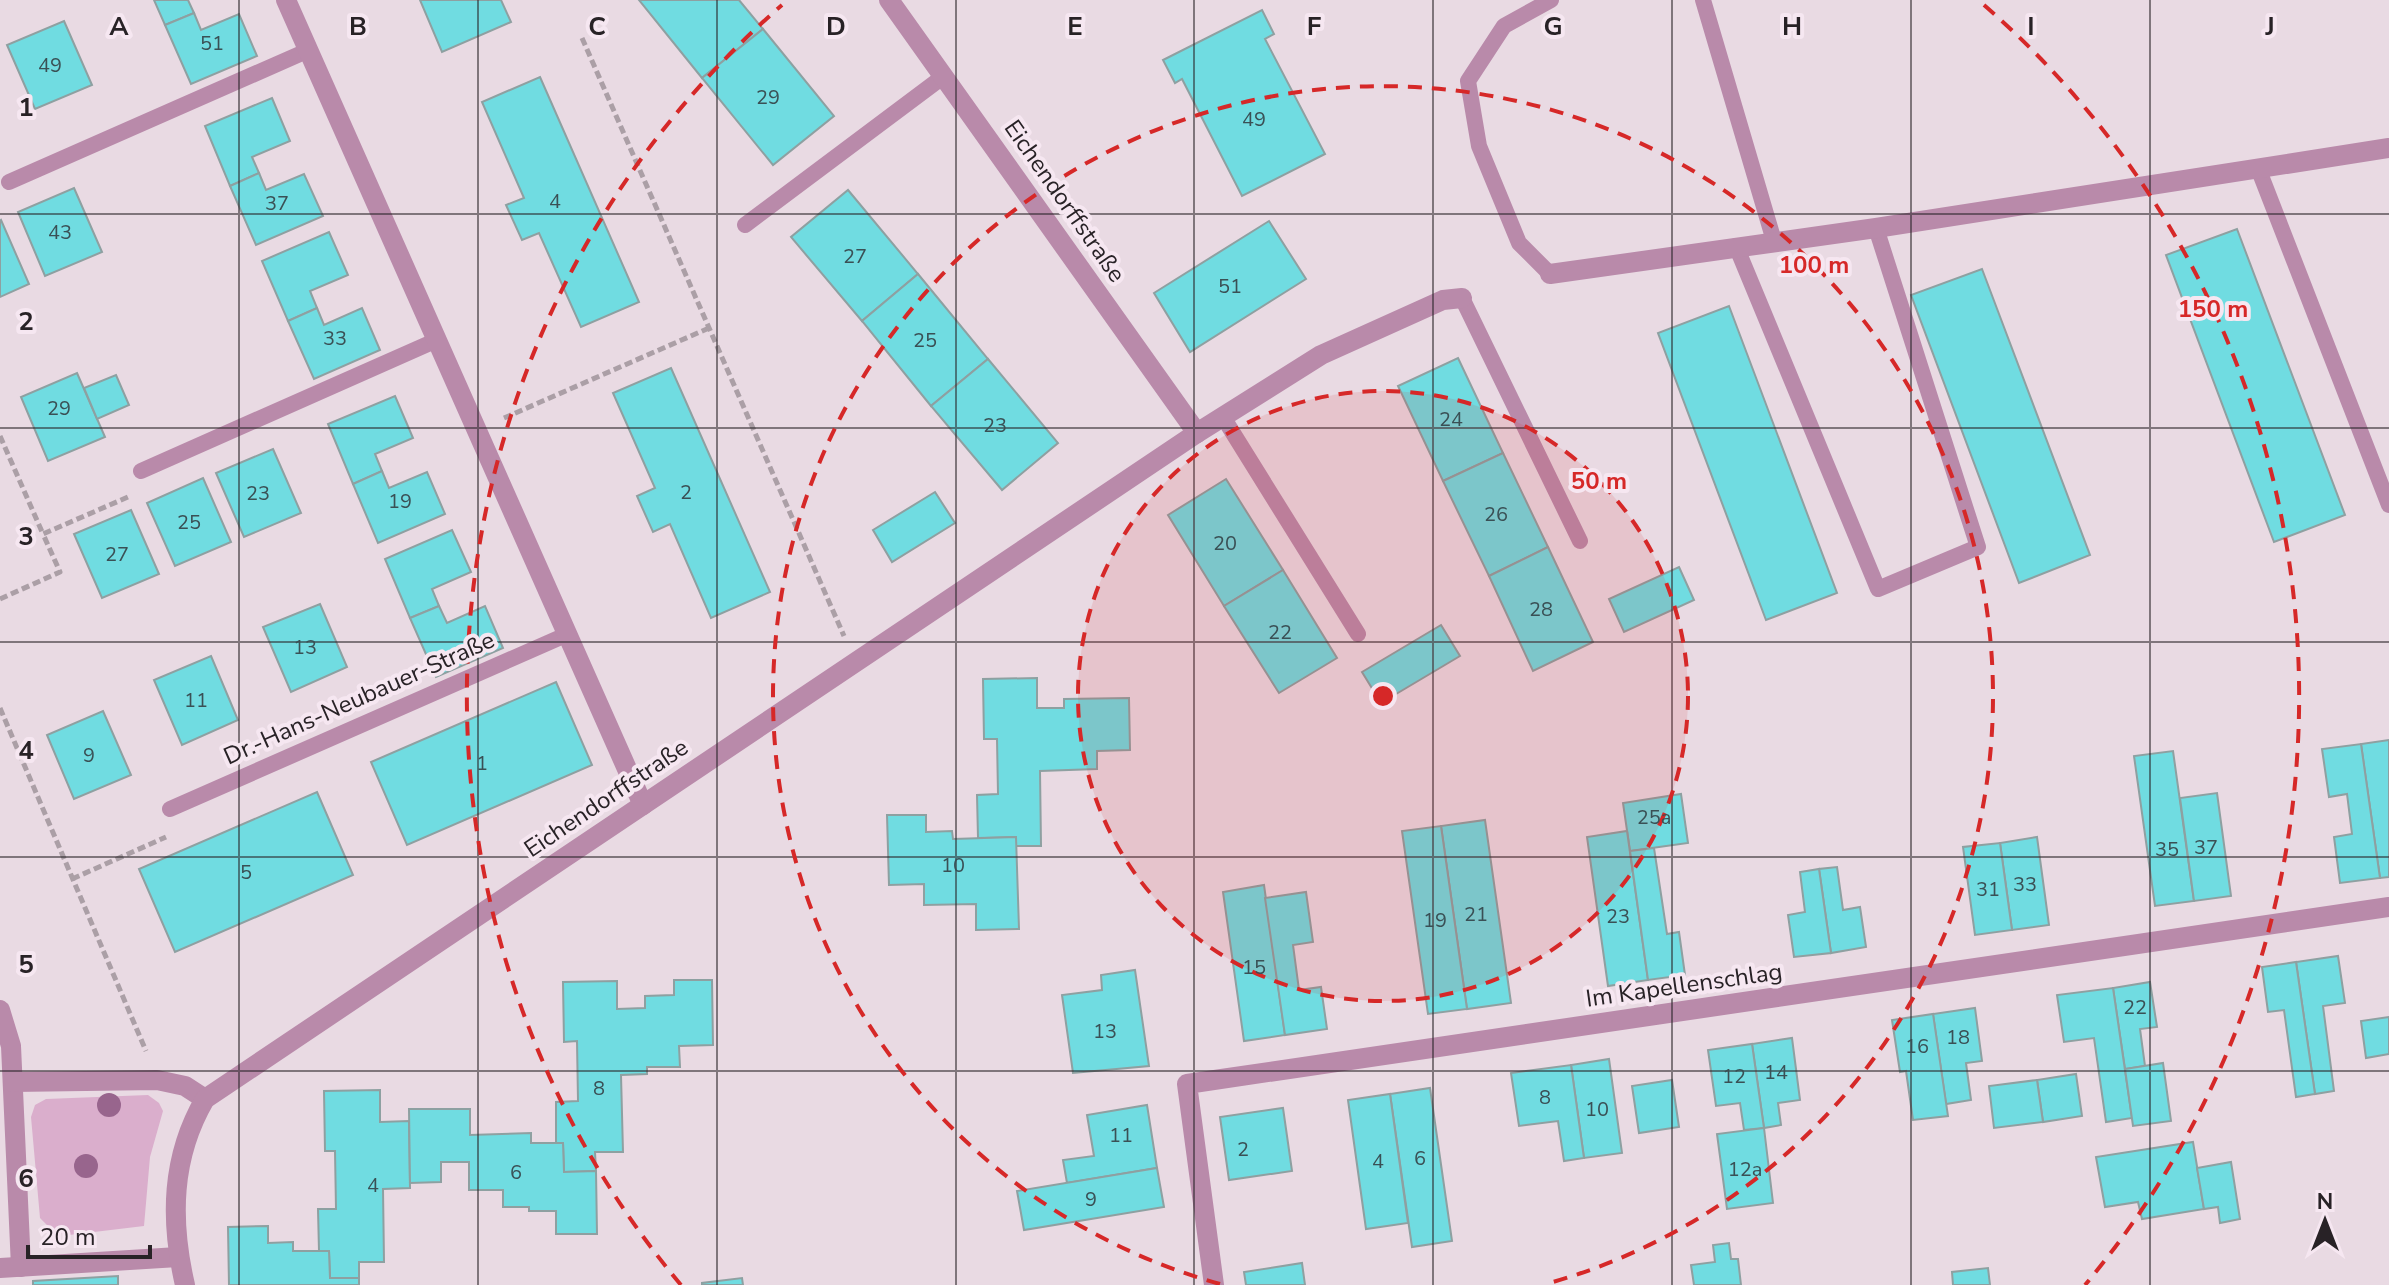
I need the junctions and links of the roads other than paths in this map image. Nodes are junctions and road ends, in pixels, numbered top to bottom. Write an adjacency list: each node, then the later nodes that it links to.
1 (286, 0): 5 (street)
2 (889, 0): 6 (street, Eichendorffstraße)
3 (1551, 0): 14 (lane)
4 (1703, 0): 12 (lane)
5 (309, 50): 9 (lane); 16 (street)
6 (944, 76): 10 (lane); 18 (street, Eichendorffstraße)
7 (2388, 153): 8 (street)
8 (2258, 168): 11 (street); 20 (lane)
9 (9, 182)
10 (745, 225)
11 (1876, 228): 12 (street); 13 (lane)
12 (1774, 241): 13 (street)
13 (1736, 246): 14 (street)
14 (1550, 274)
15 (1462, 298): 17 (street, Eichendorffstraße); 21 (lane)
16 (437, 340): 19 (lane); 22 (street)
17 (1223, 417): 18 (street, Eichendorffstraße); 23 (lane)
18 (1197, 433): 24 (street, Eichendorffstraße)
19 (141, 471)
20 (2389, 505)
21 (1580, 541)
22 (568, 634): 24 (street); 25 (lane, Dr.-Hans-Neubauer-Straße)
23 (1358, 634)
24 (643, 805): 29 (street, Eichendorffstraße)
25 (170, 809)
26 (2389, 907): 33 (street, Im Kapellenschlag)
27 (0, 1010): 28 (street)
28 (13, 1082): 29 (street); 31 (street)
29 (205, 1099): 30 (street, Eichendorffstraße)
30 (178, 1257): 31 (street); 32 (street, Eichendorffstraße)
31 (10, 1268)
32 (185, 1285)
33 (1214, 1285)

